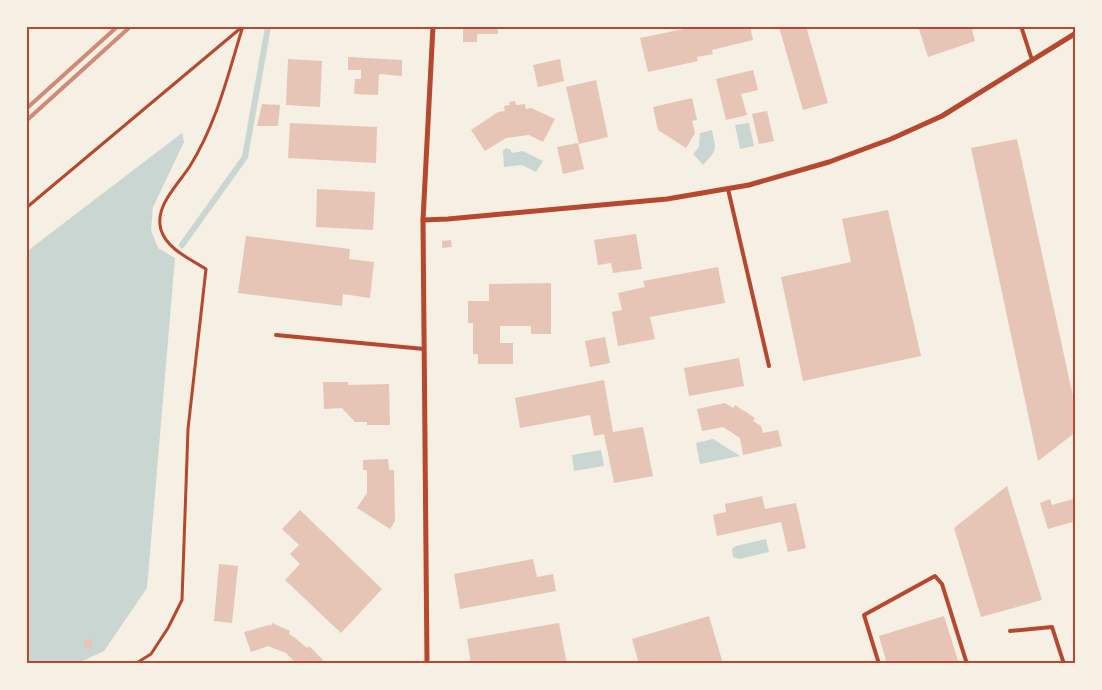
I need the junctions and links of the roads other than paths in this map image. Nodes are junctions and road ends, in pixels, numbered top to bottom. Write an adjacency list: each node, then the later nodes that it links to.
1 (432, 26): 6 (street)
2 (1021, 26): 4 (lane)
3 (1076, 33): 4 (street)
4 (1032, 60): 5 (street)
5 (728, 189): 6 (street); 9 (lane)
6 (423, 220): 8 (street)
7 (276, 335): 8 (lane)
8 (424, 349): 11 (street)
9 (770, 366)
10 (1010, 631): 14 (lane)
11 (426, 664)
12 (879, 664): 13 (lane)
13 (967, 664)
14 (1064, 664)

